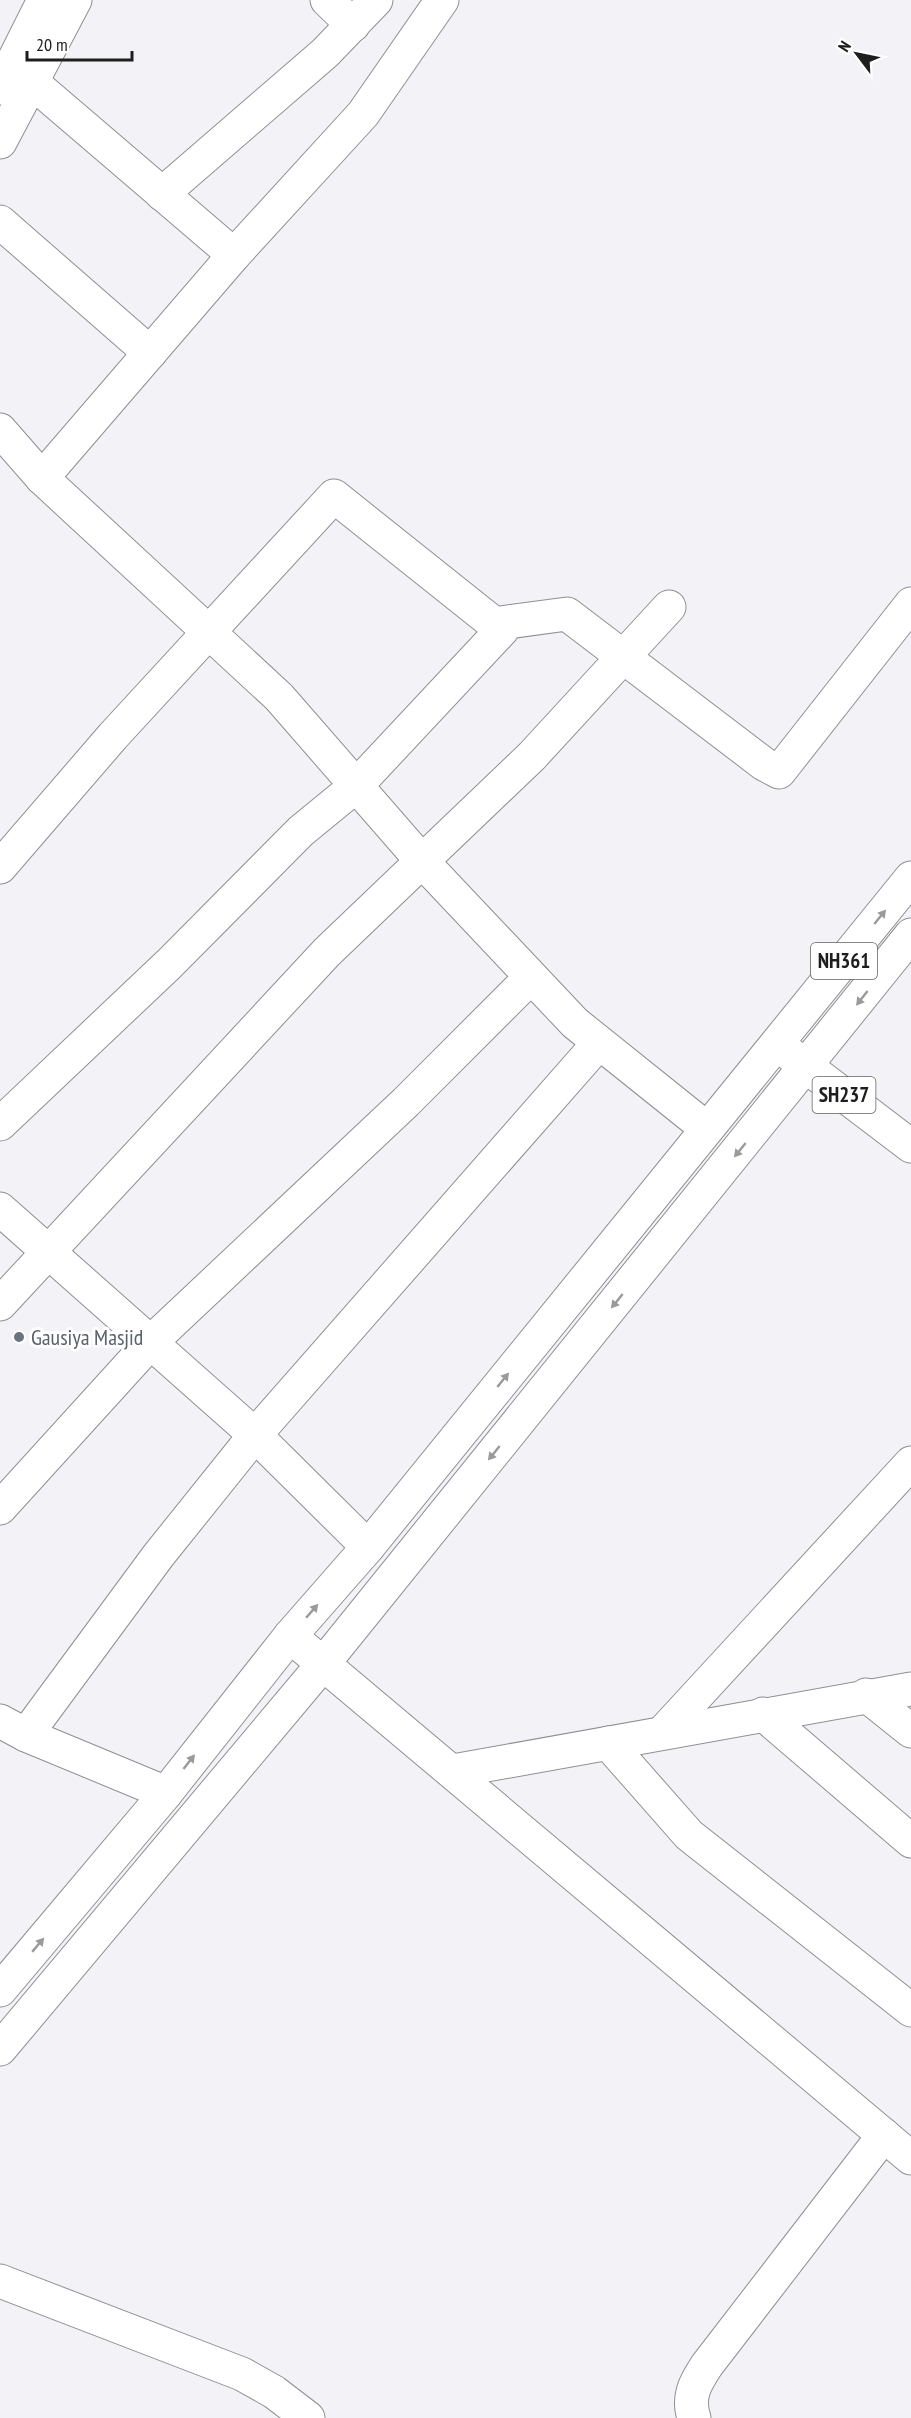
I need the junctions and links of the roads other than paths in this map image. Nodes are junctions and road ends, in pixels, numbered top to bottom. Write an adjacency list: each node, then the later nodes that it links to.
1 (44, 0): 8 (street)
2 (75, 0): 7 (street)
3 (327, 0): 6 (street)
4 (376, 0): 6 (street)
5 (442, 0): 12 (street)
6 (353, 25): 10 (street)
7 (33, 83): 9 (street); 10 (street)
8 (0, 88)
9 (0, 142)
10 (162, 194): 12 (street)
11 (0, 222): 13 (street)
12 (234, 255): 13 (street)
13 (150, 353): 15 (street)
14 (0, 430): 15 (street)
15 (42, 478): 19 (street)
16 (911, 604): 20 (street)
17 (669, 607): 20 (street)
18 (493, 624): 19 (street); 20 (street); 21 (street)
19 (211, 633): 21 (street); 23 (street)
20 (623, 657): 22 (street)
21 (356, 786): 22 (street); 30 (street)
22 (421, 860): 26 (street); 34 (street)
23 (0, 867)
24 (911, 878): 28 (street, NH361, one-way to 24)
25 (911, 935): 29 (street, one-way to 29)
26 (531, 976): 27 (street); 36 (street)
27 (598, 1044): 31 (street); 37 (street)
28 (776, 1044): 29 (street, SH237); 31 (street)
29 (807, 1067): 32 (street, SH237); 42 (street, one-way to 42)
30 (0, 1124)
31 (706, 1128): 40 (street, one-way to 31)
32 (911, 1146)
33 (0, 1209): 34 (street)
34 (48, 1251): 35 (street); 36 (street)
35 (0, 1304)
36 (150, 1343): 37 (street); 39 (street)
37 (255, 1435): 40 (street); 46 (street)
38 (911, 1463): 48 (street)
39 (0, 1508)
40 (368, 1547): 41 (street, one-way to 40)
41 (290, 1636): 42 (street); 51 (street, one-way to 41)
42 (323, 1664): 50 (street); 55 (street)
43 (911, 1689): 44 (street)
44 (866, 1695): 45 (street); 47 (street)
45 (763, 1714): 48 (street); 52 (street)
46 (13, 1728): 51 (street)
47 (911, 1731)
48 (663, 1732): 49 (street)
49 (608, 1743): 50 (street); 54 (street)
50 (453, 1771): 56 (street)
51 (166, 1793): 53 (street, one-way to 51)
52 (911, 1841)
53 (4, 1978)
54 (911, 2010)
55 (0, 2049)
56 (884, 2135): 57 (street); 60 (street)
57 (911, 2158)
58 (0, 2281): 59 (street)
59 (308, 2418)
60 (694, 2418)

